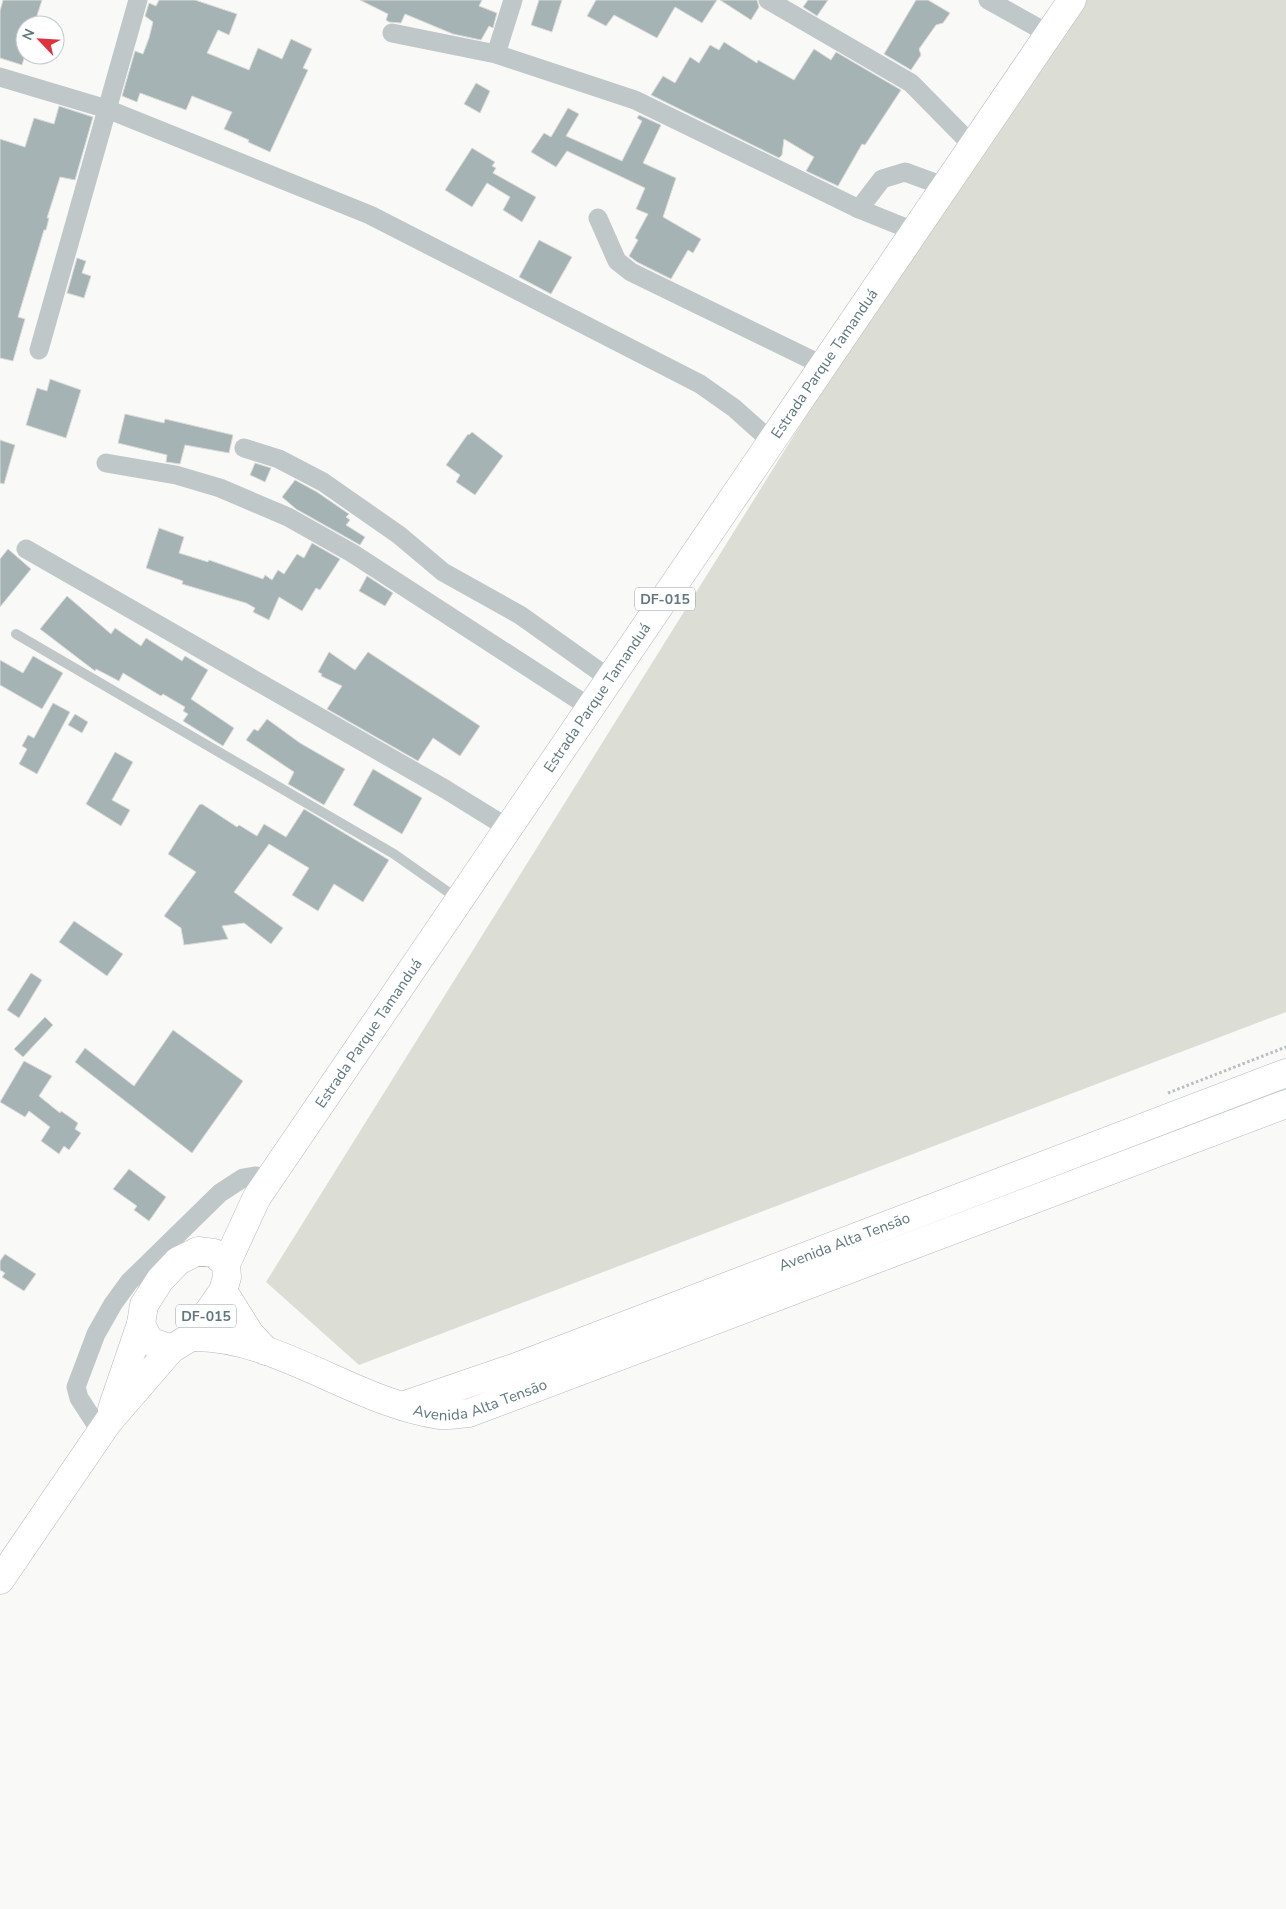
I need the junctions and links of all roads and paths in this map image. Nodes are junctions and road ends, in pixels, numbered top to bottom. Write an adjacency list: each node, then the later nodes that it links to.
1 (138, 0): 10 (street)
2 (513, 0): 8 (street)
3 (768, 0): 11 (street)
4 (988, 0): 7 (street)
5 (1072, 0): 7 (main road, Estrada Parque Tamanduá / DF-015)
6 (392, 33): 8 (street)
7 (1049, 34): 11 (main road, Estrada Parque Tamanduá / DF-015)
8 (496, 54): 13 (street)
9 (0, 77): 10 (street)
10 (107, 109): 16 (street); 18 (street)
11 (974, 146): 12 (main road, Estrada Parque Tamanduá / DF-015)
12 (946, 187): 13 (street); 15 (main road, Estrada Parque Tamanduá / DF-015)
13 (859, 208): 15 (street)
14 (598, 218): 17 (street)
15 (916, 232): 17 (main road, Estrada Parque Tamanduá / DF-015)
16 (39, 350)
17 (824, 366): 18 (main road, Estrada Parque Tamanduá / DF-015)
18 (772, 442): 23 (main road, Estrada Parque Tamanduá / DF-015)
19 (244, 448): 23 (street)
20 (106, 464): 24 (street)
21 (26, 549): 25 (street)
22 (16, 634): 26 (lane)
23 (610, 679): 24 (main road, Estrada Parque Tamanduá / DF-015)
24 (590, 708): 25 (main road, Estrada Parque Tamanduá / DF-015)
25 (508, 828): 26 (main road, Estrada Parque Tamanduá / DF-015)
26 (459, 900): 29 (main road, Estrada Parque Tamanduá / DF-015)
27 (1286, 1073): 36 (main road, Avenida Alta Tensāo)
28 (1286, 1104): 36 (main road, Avenida Alta Tensāo)
29 (264, 1188): 30 (main road, Estrada Parque Tamanduá / DF-015); 31 (main road, Estrada Parque Tamanduá / DF-015); 37 (street)
30 (198, 1251): 31 (main road); 33 (main road, DF-015)
31 (226, 1264): 32 (main road, DF-015)
32 (223, 1292): 34 (main road, DF-015); 35 (main road, Avenida Alta Tensāo)
33 (141, 1324): 34 (main road, DF-015); 37 (main road, DF-015)
34 (181, 1343): 35 (main road, Avenida Alta Tensāo); 37 (main road, DF-015)
35 (267, 1352): 36 (main road, Avenida Alta Tensāo)
36 (402, 1406)
37 (105, 1427): 38 (main road, DF-015)
38 (0, 1580)

